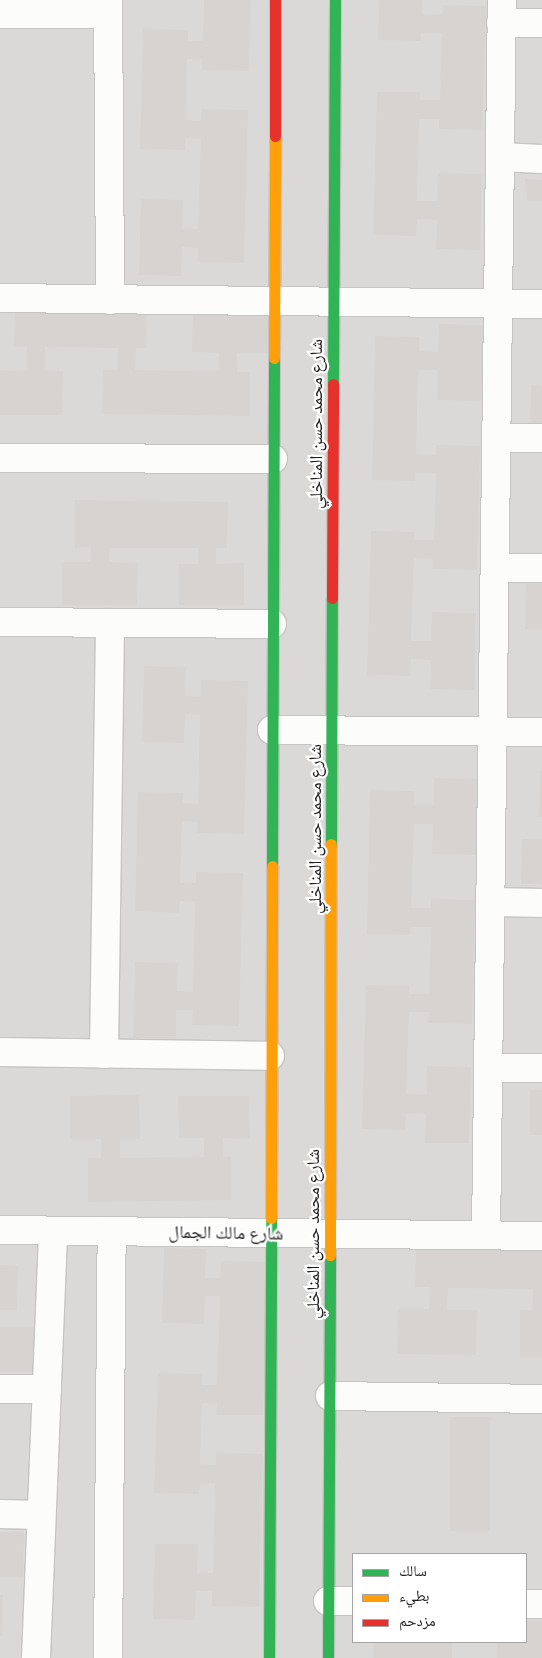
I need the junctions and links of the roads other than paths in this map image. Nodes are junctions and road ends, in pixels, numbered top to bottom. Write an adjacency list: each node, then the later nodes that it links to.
1 (275, 0): 11 (street)
2 (335, 0): 12 (street, شارع محمد حسن المناخلي)
3 (108, 7): 5 (street); 10 (street)
4 (502, 11): 6 (street); 7 (street)
5 (0, 14)
6 (542, 23)
7 (500, 157): 8 (street); 13 (street)
8 (542, 159)
9 (0, 298): 10 (street)
10 (110, 300): 11 (street)
11 (274, 301): 12 (street); 18 (street)
12 (334, 302): 13 (street); 25 (street, شارع محمد حسن المناخلي)
13 (499, 304): 14 (street); 15 (street)
14 (542, 304)
15 (498, 438): 16 (street); 19 (street)
16 (542, 438)
17 (0, 458): 18 (street)
18 (273, 459): 23 (street)
19 (497, 568): 20 (street); 26 (street)
20 (542, 568)
21 (0, 622): 22 (street)
22 (110, 623): 23 (street); 31 (street)
23 (272, 624): 24 (street)
24 (272, 730): 25 (street); 32 (street)
25 (332, 731): 26 (street); 39 (street, شارع محمد حسن المناخلي)
26 (495, 732): 27 (street); 28 (street)
27 (542, 732)
28 (492, 902): 29 (street); 33 (street)
29 (542, 903)
30 (0, 1052): 31 (street)
31 (104, 1054): 32 (street)
32 (270, 1056): 38 (street)
33 (489, 1068): 34 (street); 40 (street)
34 (542, 1068)
35 (0, 1230): 36 (street, شارع مالك الجمال)
36 (53, 1231): 37 (street, شارع مالك الجمال); 43 (street)
37 (112, 1232): 38 (street, شارع مالك الجمال); 52 (street)
38 (270, 1234): 39 (street, شارع مالك الجمال); 53 (street)
39 (331, 1234): 40 (street, شارع مالك الجمال); 44 (street, شارع محمد حسن المناخلي)
40 (486, 1235): 41 (street, شارع مالك الجمال)
41 (542, 1236)
42 (0, 1389): 43 (street)
43 (47, 1389): 47 (street)
44 (330, 1396): 45 (street); 48 (street, شارع محمد حسن المناخلي)
45 (542, 1399)
46 (0, 1514): 47 (street)
47 (41, 1515): 51 (street)
48 (341, 1601): 54 (street, شارع محمد حسن المناخلي)
49 (527, 1604): 50 (street)
50 (542, 1604)
51 (36, 1658)
52 (108, 1658)
53 (268, 1658)
54 (328, 1658)

